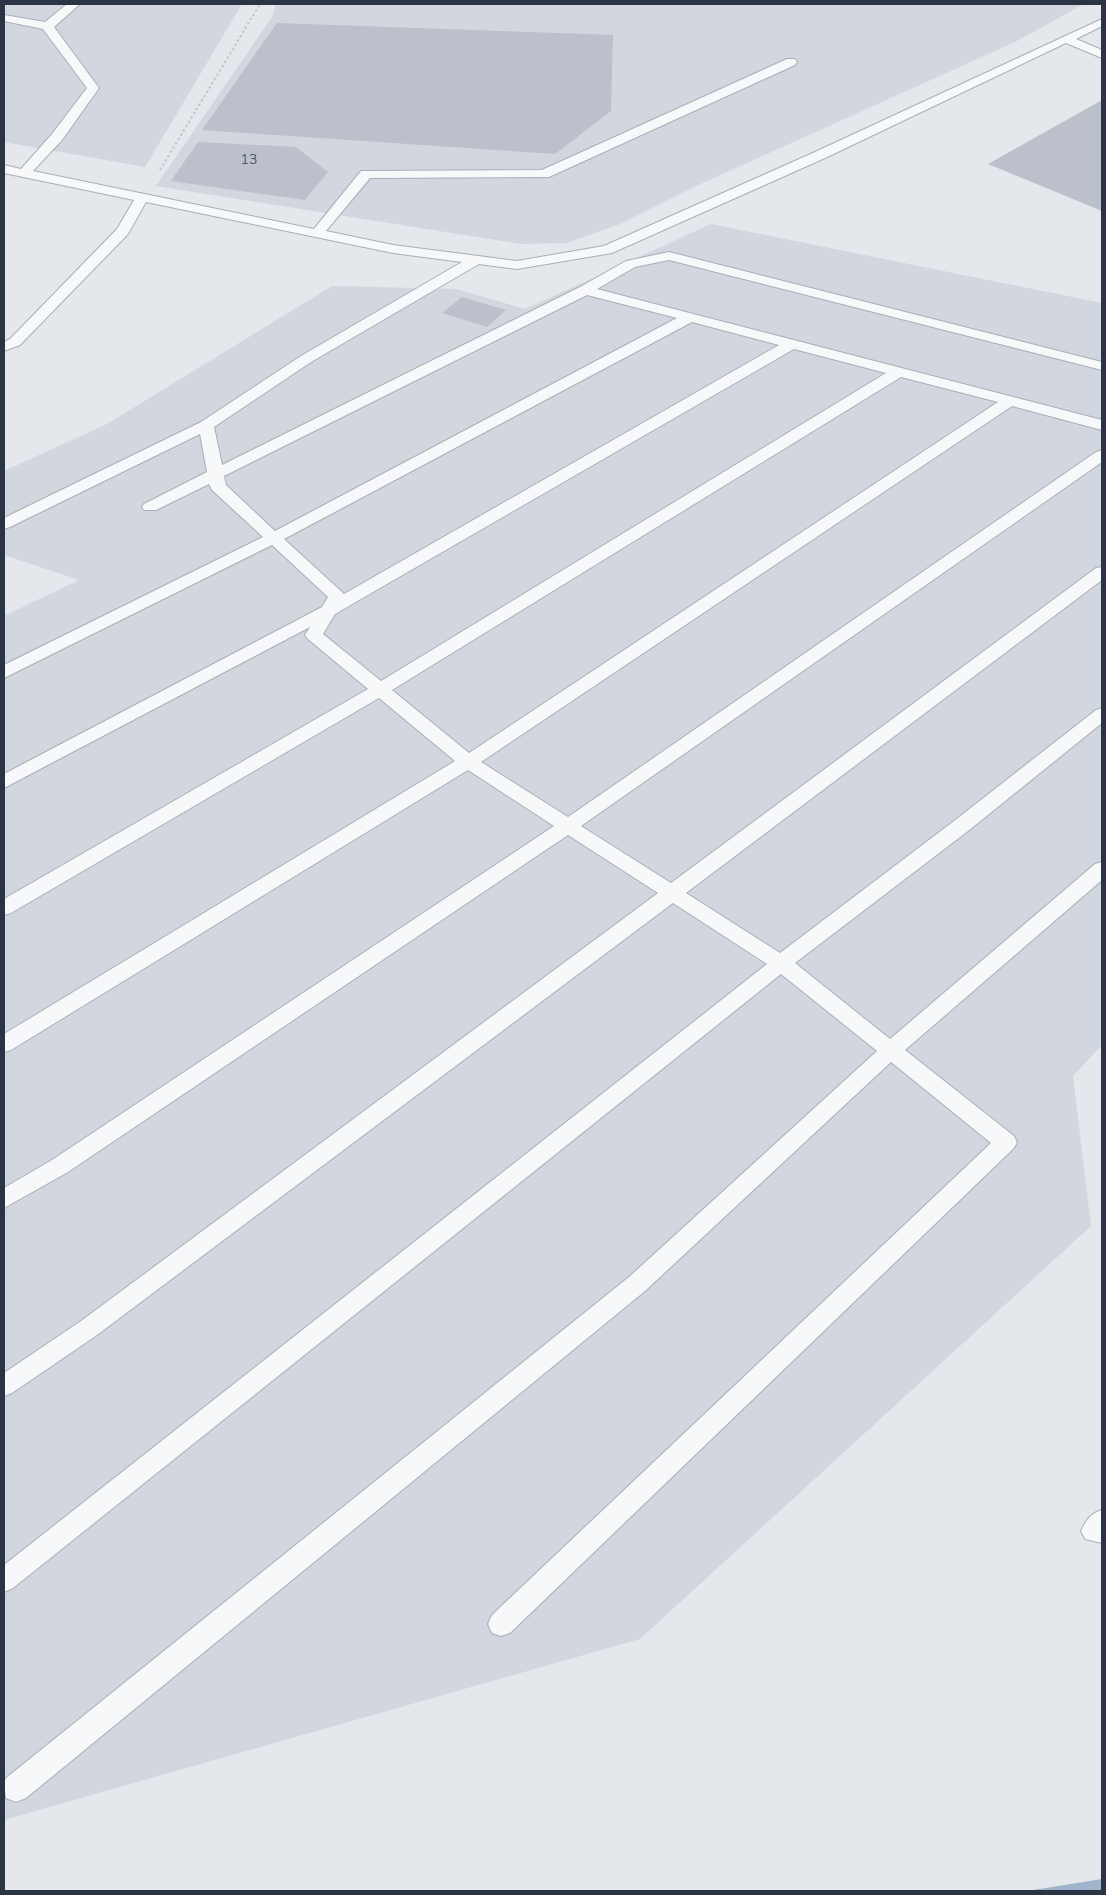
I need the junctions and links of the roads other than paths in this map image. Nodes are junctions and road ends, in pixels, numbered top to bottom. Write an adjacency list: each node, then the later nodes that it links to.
1 (74, 4): 4 (lane)
2 (4, 18): 4 (lane)
3 (1102, 22): 5 (lane)
4 (46, 26): 9 (lane)
5 (1066, 39): 6 (lane); 12 (lane)
6 (1102, 54)
7 (791, 62): 11 (lane)
8 (4, 168): 9 (lane)
9 (24, 172): 10 (lane)
10 (142, 198): 11 (lane); 16 (lane)
11 (317, 234): 12 (lane)
12 (476, 260): 20 (lane)
13 (585, 290): 14 (lane); 17 (lane); 23 (lane)
14 (691, 317): 15 (lane); 26 (lane)
15 (792, 344): 18 (lane); 28 (lane)
16 (4, 347)
17 (1102, 366)
18 (899, 372): 19 (lane); 30 (lane)
19 (1010, 401): 21 (lane); 32 (lane)
20 (206, 425): 23 (lane); 25 (lane)
21 (1102, 425)
22 (1102, 455): 34 (lane)
23 (216, 474): 24 (lane); 26 (lane)
24 (150, 506)
25 (4, 524)
26 (274, 538): 28 (lane); 29 (lane)
27 (1102, 572): 36 (lane)
28 (329, 610): 30 (lane); 33 (lane)
29 (4, 672)
30 (380, 690): 32 (lane); 37 (lane)
31 (1102, 714): 38 (lane)
32 (468, 762): 34 (lane); 39 (lane)
33 (4, 782)
34 (568, 826): 36 (lane); 41 (lane)
35 (1102, 869): 40 (lane)
36 (672, 892): 38 (lane); 42 (lane)
37 (4, 908)
38 (781, 962): 40 (lane); 45 (lane)
39 (4, 1044)
40 (890, 1050): 46 (lane); 47 (lane)
41 (4, 1199)
42 (4, 1386)
43 (1102, 1521): 44 (lane)
44 (1102, 1532)
45 (4, 1580)
46 (501, 1624)
47 (16, 1788)

